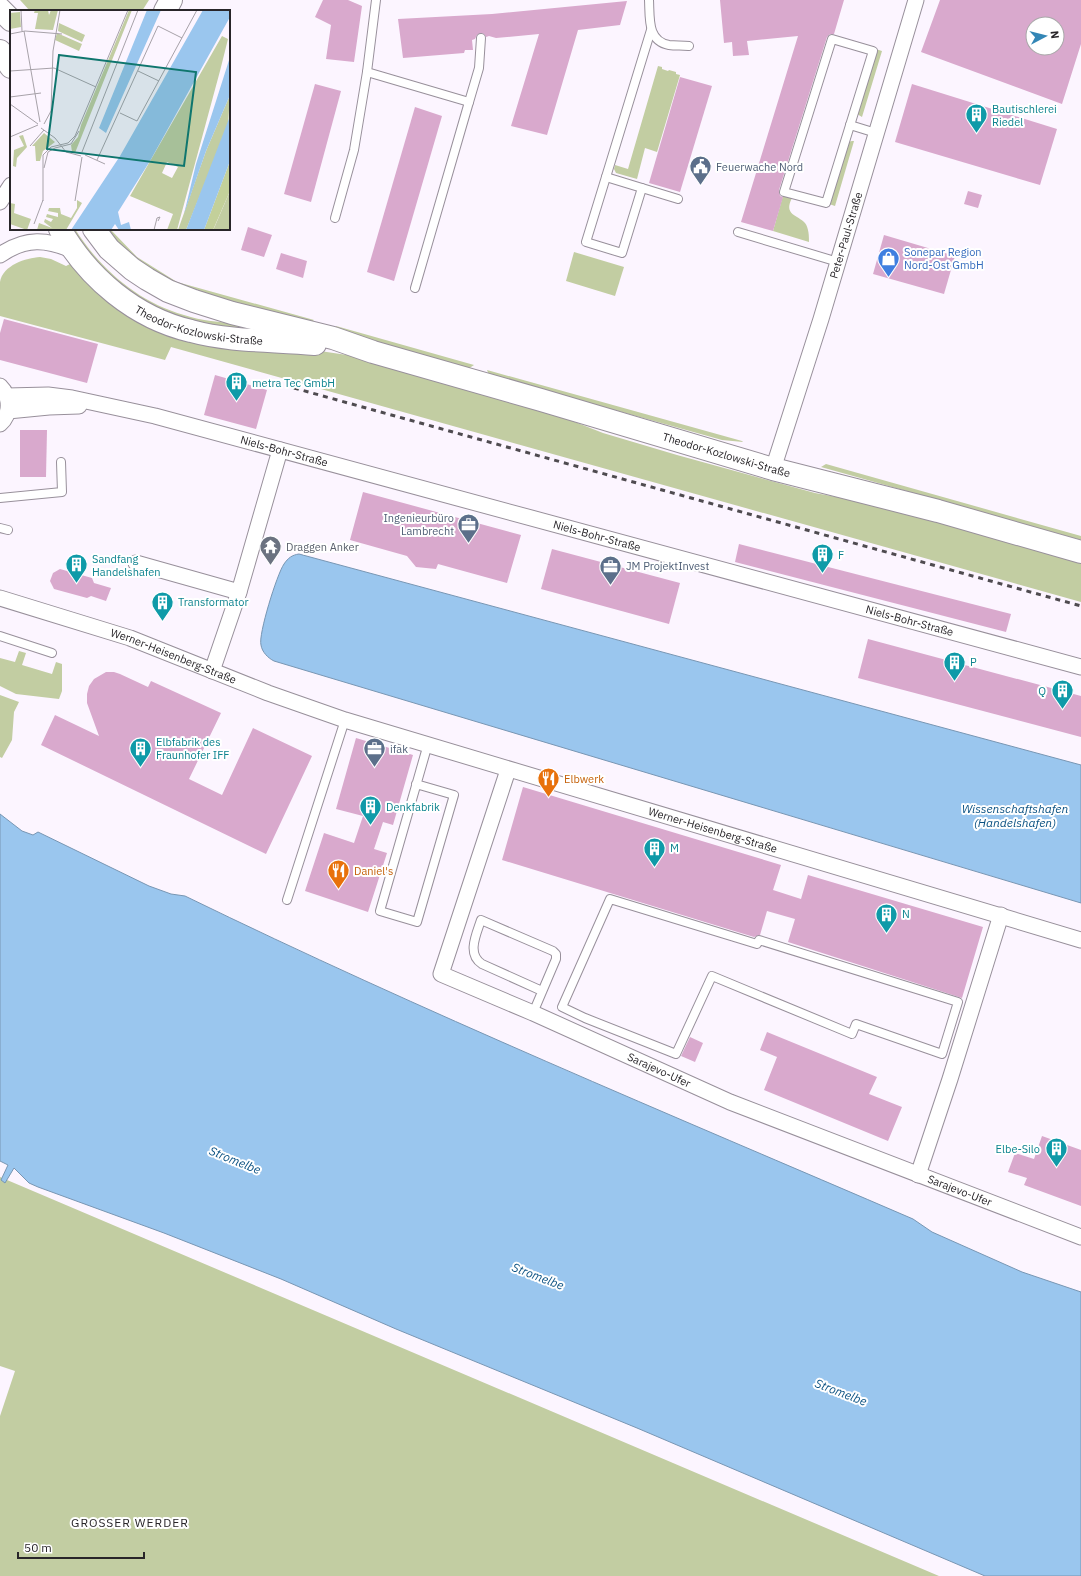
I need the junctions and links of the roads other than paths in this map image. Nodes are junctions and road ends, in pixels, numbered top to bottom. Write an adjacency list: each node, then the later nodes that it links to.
1 (171, 0): 6 (main road)
2 (376, 0): 13 (lane)
3 (649, 0): 8 (lane)
4 (916, 0): 16 (street, Peter-Paul-Straße)
5 (0, 9): 7 (main road)
6 (166, 10)
7 (10, 19)
8 (651, 30): 10 (lane); 17 (lane)
9 (481, 38): 14 (lane)
10 (689, 46)
11 (0, 51): 12 (main road)
12 (10, 66)
13 (367, 72): 14 (lane); 22 (lane)
14 (469, 102): 29 (lane)
15 (850, 125): 15 (lane); 16 (lane)
16 (876, 133): 28 (street, Peter-Paul-Straße)
17 (606, 177): 19 (lane); 19 (lane)
18 (10, 187): 21 (street)
19 (642, 188): 20 (lane)
20 (678, 199)
21 (0, 202)
22 (335, 218)
23 (61, 230): 26 (main road, Theodor-Kozlowski-Straße)
24 (95, 230): 30 (main road, Theodor-Kozlowski-Straße)
25 (738, 232): 28 (lane)
26 (74, 252): 27 (street); 30 (main road, Theodor-Kozlowski-Straße)
27 (0, 255)
28 (838, 262): 37 (street, Peter-Paul-Straße)
29 (415, 288)
30 (374, 352): 37 (main road, Theodor-Kozlowski-Straße)
31 (4, 391): 32 (street, Niels-Bohr-Straße); 33 (street)
32 (112, 406): 33 (street, Niels-Bohr-Straße); 35 (street, Niels-Bohr-Straße)
33 (8, 411): 34 (street)
34 (0, 424)
35 (280, 450): 41 (street); 45 (street, Niels-Bohr-Straße)
36 (61, 462): 38 (lane)
37 (773, 469): 39 (main road, Theodor-Kozlowski-Straße)
38 (0, 498)
39 (1081, 552)
40 (136, 563): 41 (street)
41 (239, 592): 46 (street)
42 (0, 598): 46 (street, Werner-Heisenberg-Straße)
43 (0, 636): 44 (lane)
44 (52, 653)
45 (1081, 667)
46 (212, 671): 47 (street, Werner-Heisenberg-Straße)
47 (345, 720): 48 (street, Werner-Heisenberg-Straße); 51 (lane)
48 (428, 744): 49 (street, Werner-Heisenberg-Straße); 50 (lane)
49 (508, 770): 52 (street, Werner-Heisenberg-Straße); 56 (street, Sarajevo-Ufer)
50 (416, 784): 50 (lane)
51 (287, 900)
52 (1001, 916): 53 (street, Werner-Heisenberg-Straße); 57 (street)
53 (1081, 940)
54 (542, 991): 54 (lane); 56 (lane)
55 (562, 1007): 55 (lane)
56 (533, 1013): 57 (street, Sarajevo-Ufer)
57 (918, 1175): 58 (street, Sarajevo-Ufer)
58 (1081, 1237)

